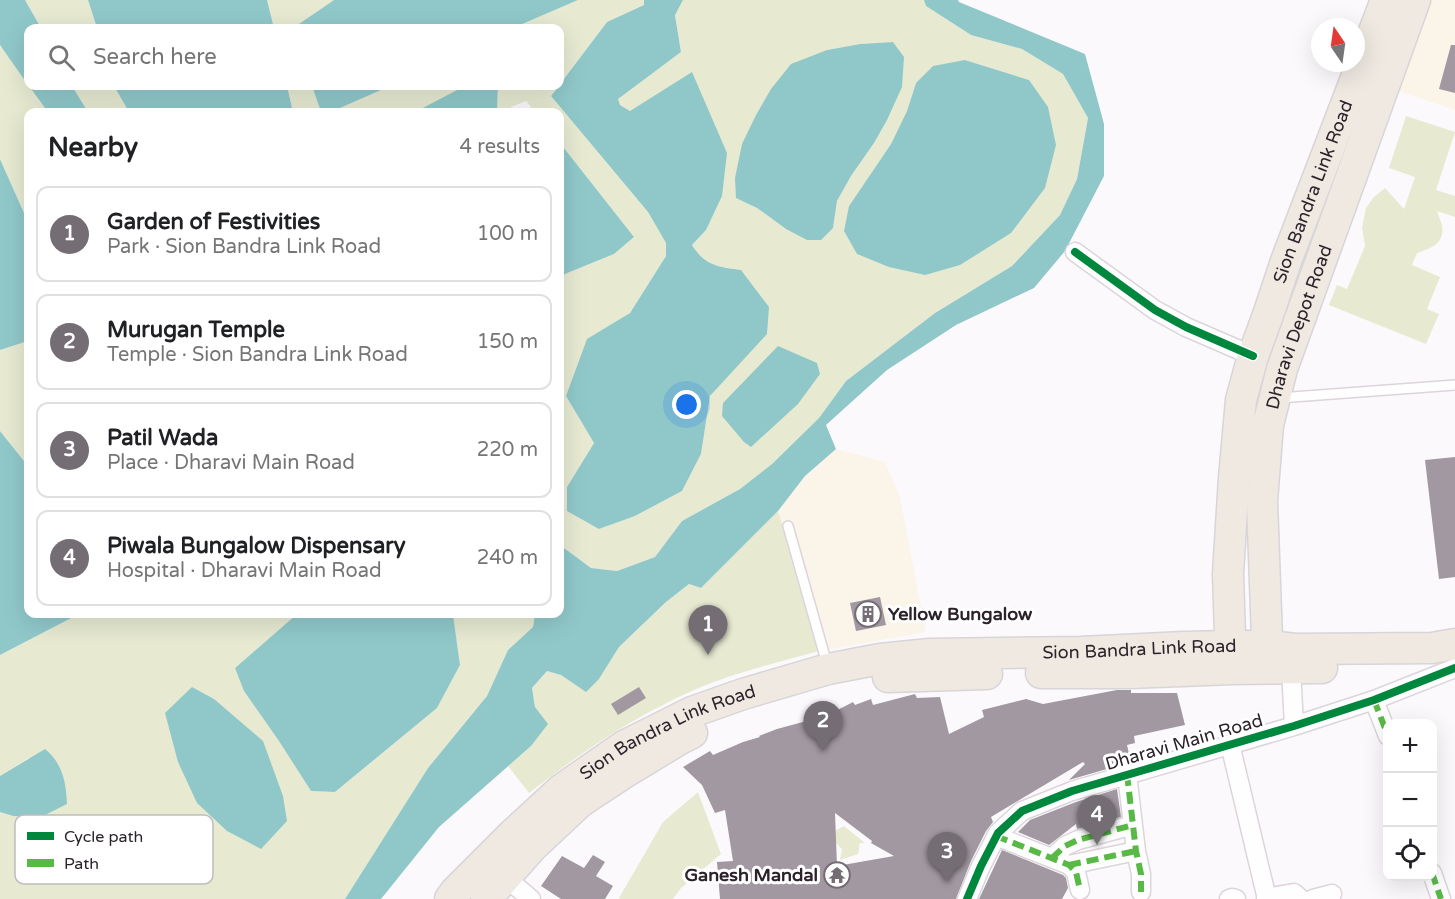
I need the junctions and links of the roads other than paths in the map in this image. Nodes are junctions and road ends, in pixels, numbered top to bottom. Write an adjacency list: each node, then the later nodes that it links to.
1 (1386, 0): 3 (main road, Sion Bandra Link Road)
2 (1415, 0): 4 (main road, Dharavi Depot Road)
3 (1326, 157): 4 (main road); 5 (main road, Sion Bandra Link Road)
4 (1354, 168): 6 (main road, Dharavi Depot Road)
5 (1299, 226): 6 (main road); 8 (main road, Sion Bandra Link Road)
6 (1329, 237): 10 (main road, Dharavi Depot Road)
7 (1075, 252): 8 (street)
8 (1253, 356): 13 (main road, Sion Bandra Link Road)
9 (1455, 385): 10 (lane)
10 (1274, 398): 15 (main road, Dharavi Depot Road)
11 (788, 526): 17 (lane)
12 (1455, 644): 15 (main road)
13 (1231, 657): 15 (main road, Sion Bandra Link Road); 17 (main road, Sion Bandra Link Road); 23 (main road, Sion Bandra Link Road)
14 (1455, 660): 15 (main road)
15 (1276, 661): 20 (street)
16 (1455, 668): 18 (street, Dharavi Main Road)
17 (828, 669): 23 (main road, Sion Bandra Link Road)
18 (1374, 700): 19 (street); 20 (street, Dharavi Main Road)
19 (1383, 723)
20 (1294, 726): 21 (street, Dharavi Main Road)
21 (1230, 744): 22 (street, Dharavi Main Road); 39 (street)
22 (1127, 774): 24 (street); 25 (street, Dharavi Main Road)
23 (574, 794): 30 (main road, Sion Bandra Link Road); 34 (main road, Sion Bandra Link Road)
24 (1133, 825): 26 (street); 27 (street)
25 (996, 836): 27 (street); 36 (street, Dharavi Main Road)
26 (1136, 851): 28 (street); 32 (street)
27 (1052, 858): 28 (street)
28 (1070, 865): 31 (street)
29 (1435, 881): 42 (street)
30 (495, 888): 35 (street)
31 (1080, 890)
32 (1141, 892)
33 (1332, 894): 41 (street)
34 (450, 899)
35 (531, 899)
36 (967, 899)
37 (1229, 899): 38 (street)
38 (1236, 899)
39 (1267, 899): 40 (street)
40 (1300, 899)
41 (1313, 899)
42 (1441, 899)

